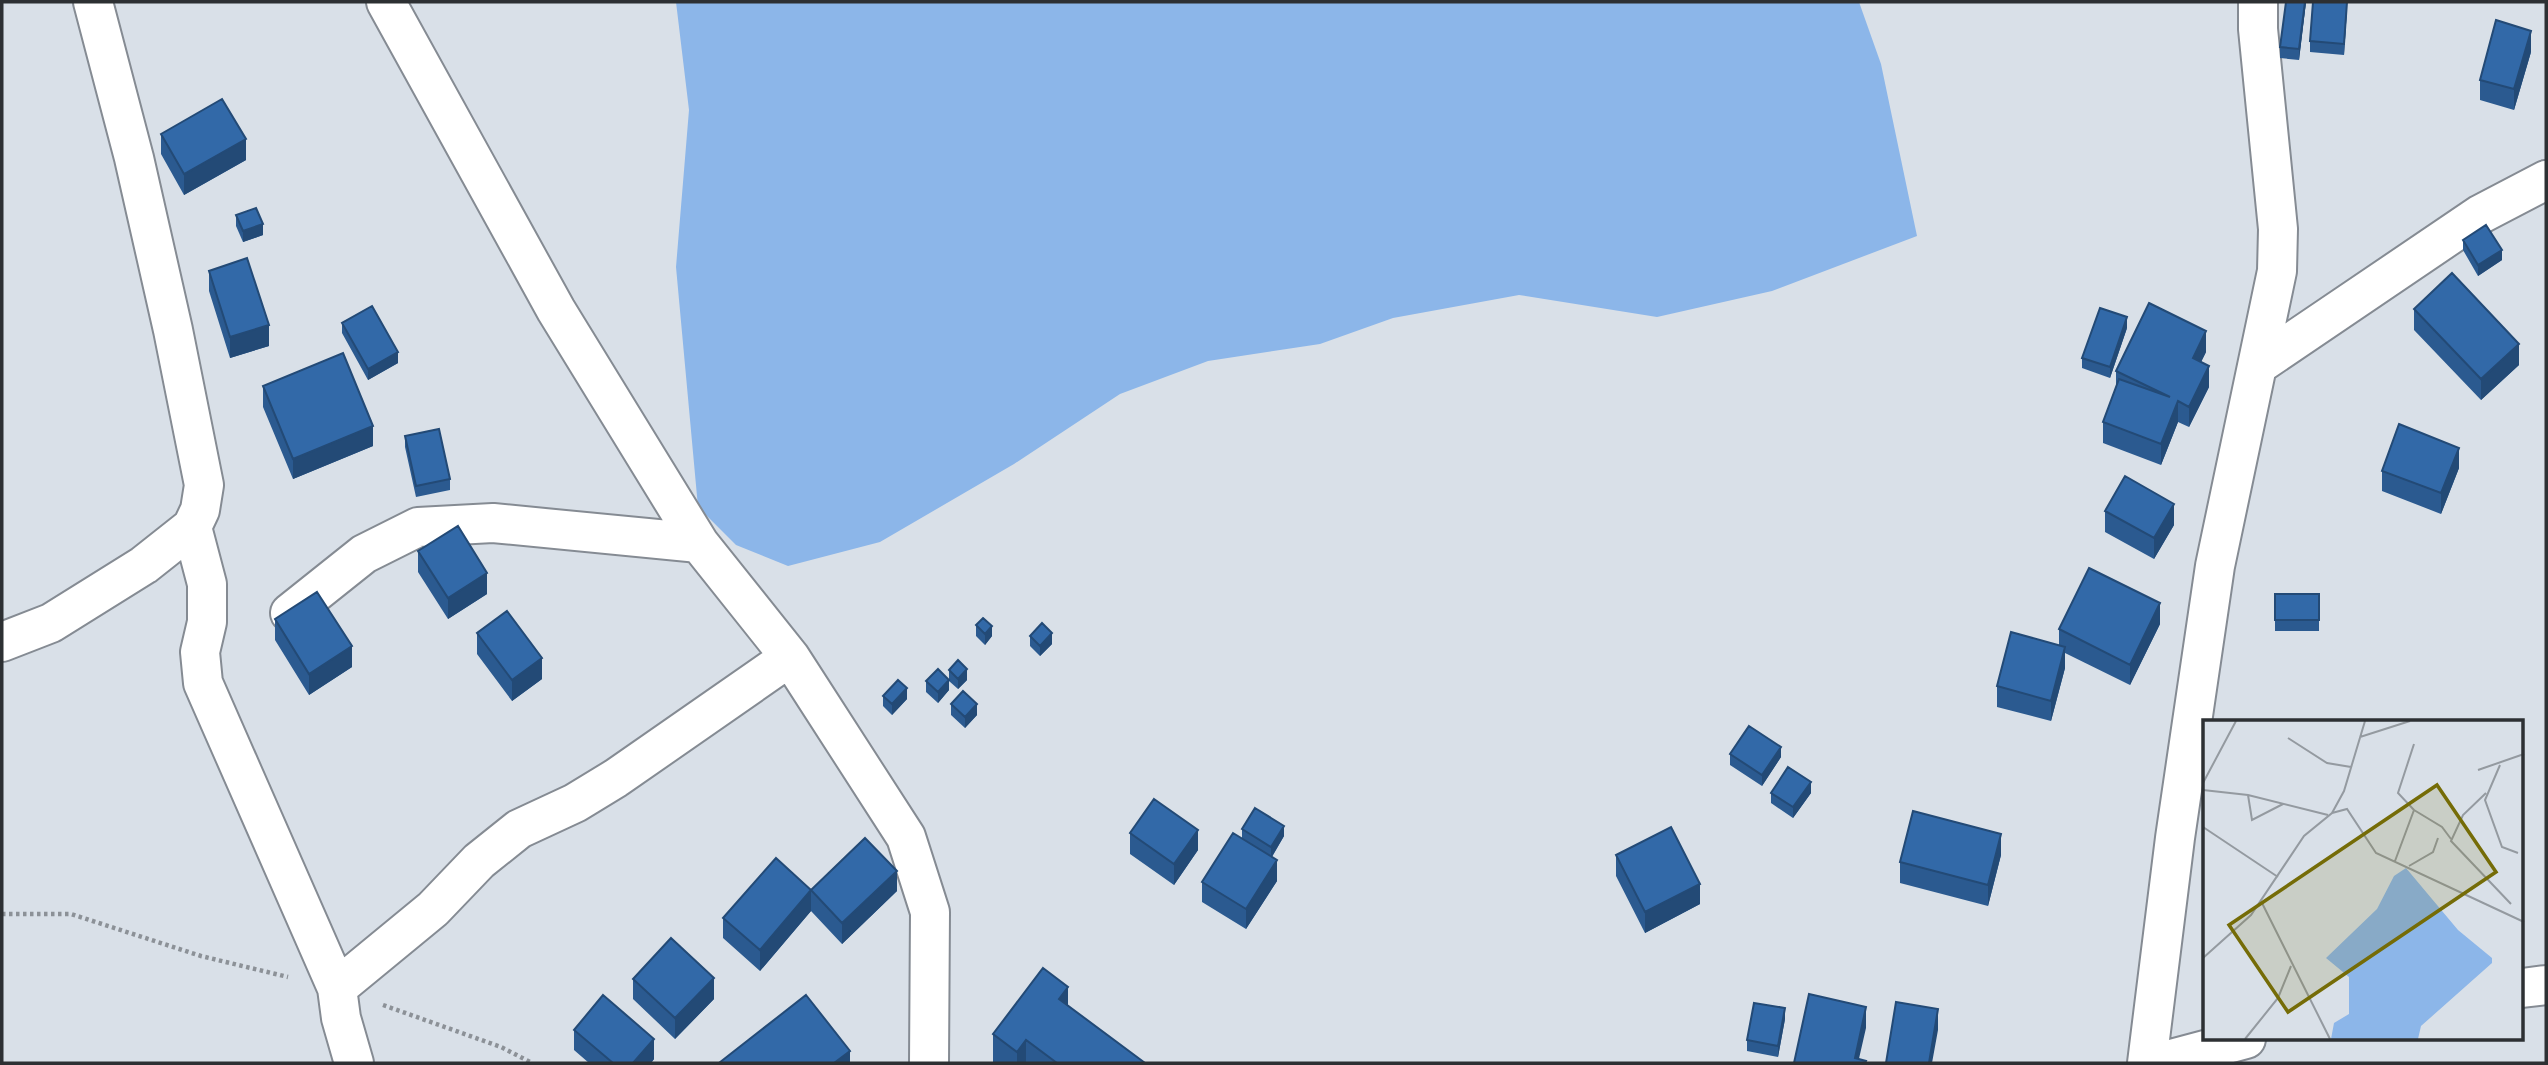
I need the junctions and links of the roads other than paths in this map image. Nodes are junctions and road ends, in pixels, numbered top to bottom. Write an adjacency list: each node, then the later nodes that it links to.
1 (93, 2): 6 (street)
2 (386, 2): 7 (street)
3 (2258, 2): 5 (street)
4 (2546, 180): 5 (street)
5 (2258, 365): 17 (street)
6 (191, 527): 9 (street); 12 (street)
7 (699, 543): 8 (street); 10 (street)
8 (290, 613)
9 (2, 642)
10 (790, 657): 12 (street); 16 (street)
11 (2546, 985): 13 (street)
12 (337, 988): 15 (street)
13 (2524, 988)
14 (2241, 1040): 18 (street)
15 (354, 1063)
16 (929, 1063)
17 (2147, 1063)
18 (2156, 1063)

